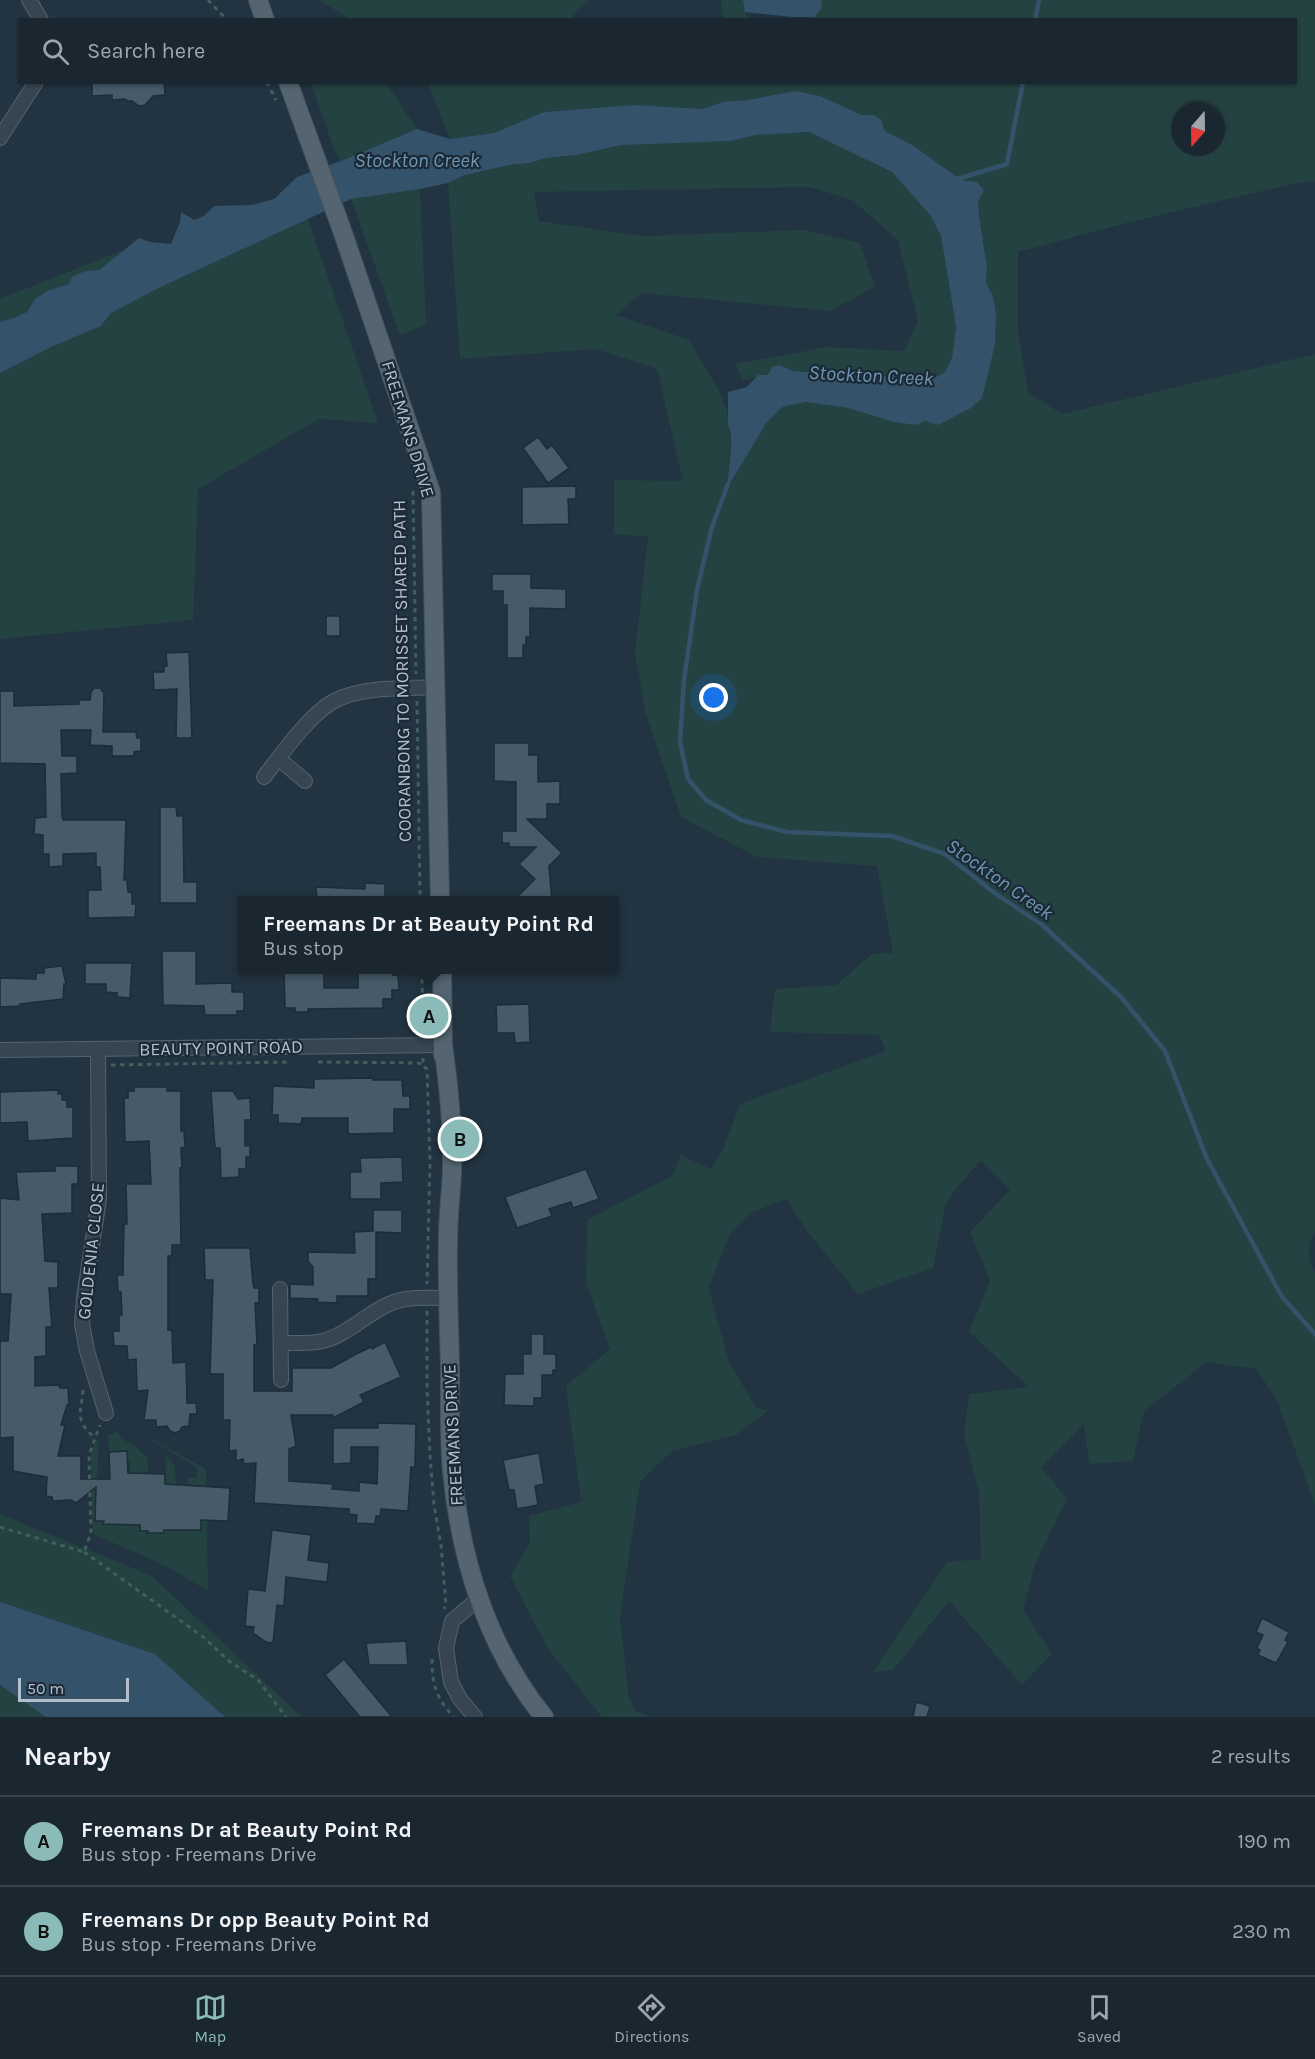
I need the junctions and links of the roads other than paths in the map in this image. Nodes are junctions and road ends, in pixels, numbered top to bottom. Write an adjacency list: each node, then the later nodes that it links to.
1 (29, 0): 3 (street)
2 (258, 0): 4 (main road)
3 (40, 18)
4 (264, 18)
5 (35, 84): 7 (street)
6 (289, 84): 8 (main road, FREEMANS DRIVE)
7 (0, 138)
8 (435, 687): 9 (street); 12 (main road, FREEMANS DRIVE)
9 (279, 759): 10 (street); 11 (street)
10 (264, 777)
11 (304, 781)
12 (440, 896)
13 (441, 974): 14 (main road, FREEMANS DRIVE)
14 (443, 1045): 15 (street, BEAUTY POINT ROAD); 18 (main road, FREEMANS DRIVE)
15 (98, 1049): 16 (street, BEAUTY POINT ROAD); 21 (street, GOLDENIA CLOSE)
16 (0, 1050)
17 (280, 1289): 19 (street)
18 (449, 1298): 19 (street); 22 (main road, FREEMANS DRIVE)
19 (281, 1343): 20 (street)
20 (281, 1380)
21 (106, 1413)
22 (478, 1599): 23 (street); 24 (main road, FREEMANS DRIVE)
23 (475, 1717)
24 (544, 1717)

